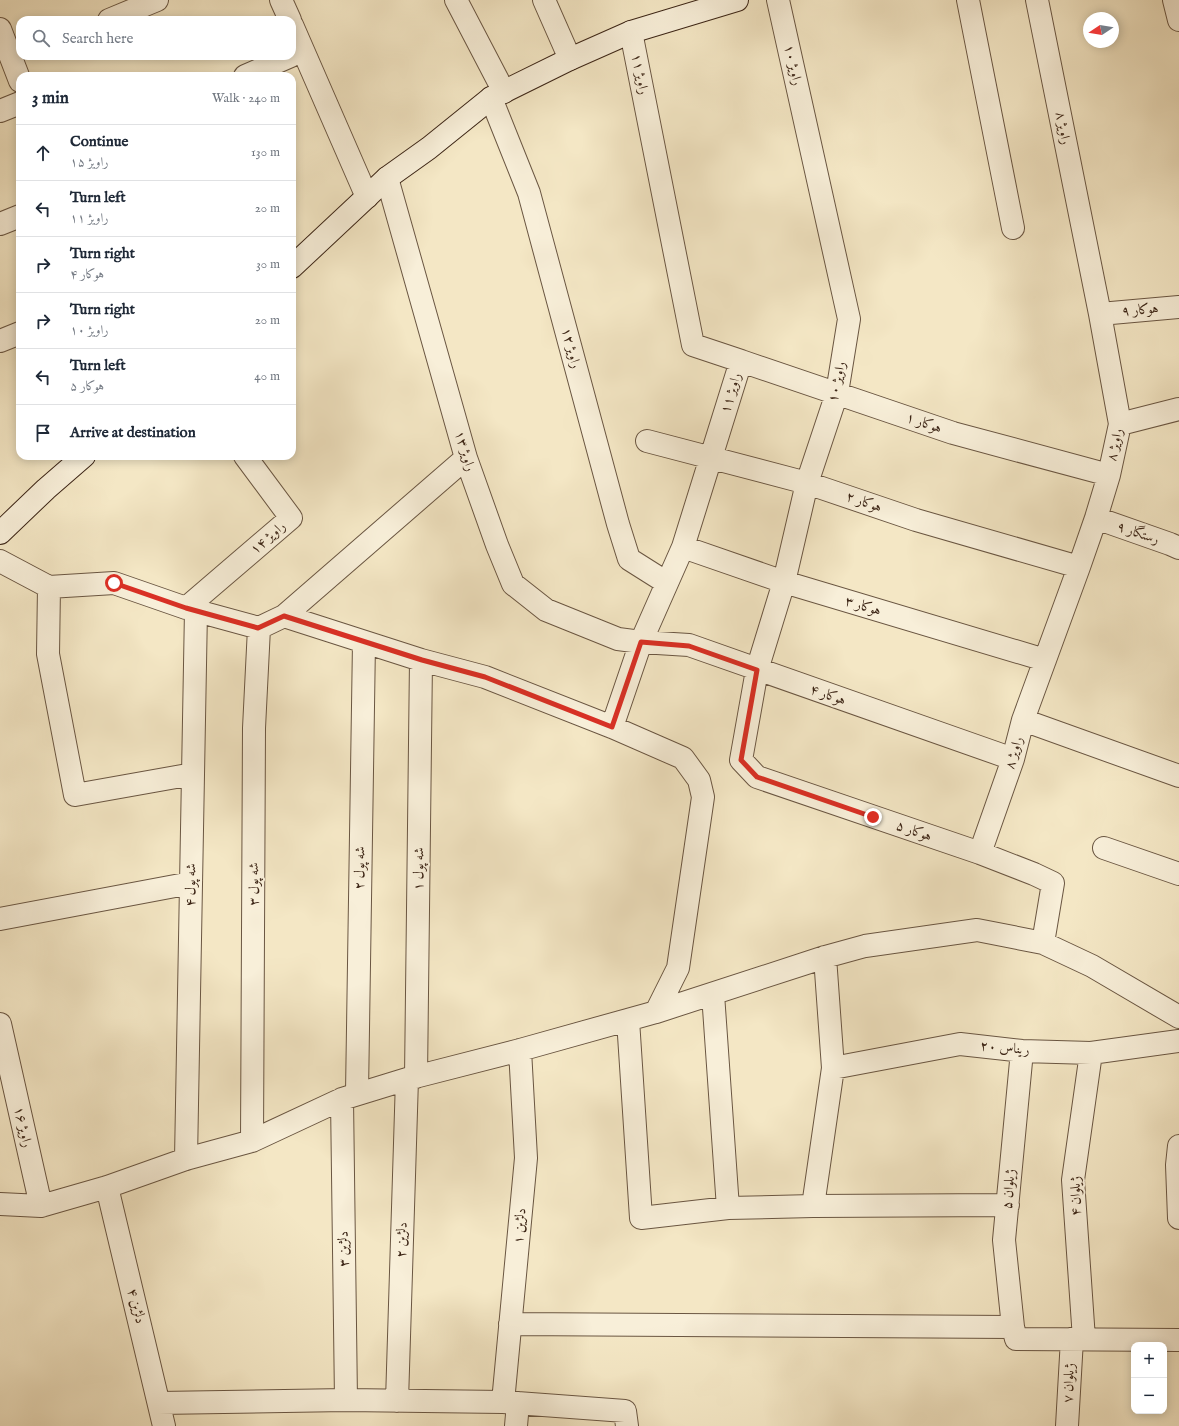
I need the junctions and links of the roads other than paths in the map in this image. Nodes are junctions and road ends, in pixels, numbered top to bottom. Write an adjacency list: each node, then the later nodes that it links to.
1 (157, 0): 10 (street)
2 (281, 0): 11 (street)
3 (456, 0): 22 (street, راویژ ۱۲)
4 (544, 0): 17 (street)
5 (738, 0): 14 (street)
6 (778, 0): 36 (street, راویژ ۱۰)
7 (968, 0): 29 (street)
8 (1037, 0): 32 (street, راویژ ۸)
9 (1174, 0): 12 (street)
10 (119, 16)
11 (288, 16)
12 (1179, 20)
13 (0, 29): 16 (street)
14 (632, 32): 17 (street); 35 (street, راویژ ۱۱)
15 (296, 54): 26 (street)
16 (16, 55)
17 (570, 58): 22 (street)
18 (18, 60): 20 (street)
19 (282, 60): 21 (street)
20 (19, 72)
21 (254, 72)
22 (498, 95): 25 (street); 53 (street, راویژ ۱۲)
23 (16, 104): 24 (street)
24 (0, 111)
25 (387, 178): 26 (street); 40 (street, راویژ ۱۳)
26 (367, 197): 30 (street)
27 (16, 218): 28 (street)
28 (0, 224)
29 (1013, 228)
30 (296, 263)
31 (1179, 307): 32 (street, هوکار ۹)
32 (1100, 314): 38 (street, راویژ ۸)
33 (16, 335): 34 (street)
34 (0, 341)
35 (741, 361): 36 (street, هوکار ۱); 41 (street, راویژ ۱۱)
36 (837, 393): 44 (street, هوکار ۱); 45 (street, راویژ ۱۰)
37 (1179, 409): 38 (street)
38 (1120, 424): 44 (street, راویژ ۸)
39 (647, 441): 41 (street, هوکار ۲)
40 (466, 458): 56 (street); 59 (street, راویژ ۱۳)
41 (711, 458): 45 (street, هوکار ۲); 48 (street, راویژ ۱۱)
42 (79, 460): 47 (street)
43 (248, 460): 55 (street, راویژ ۱۴)
44 (1109, 475): 46 (street, راویژ ۸)
45 (806, 483): 51 (street, هوکار ۲); 52 (street, راویژ ۱۰)
46 (1096, 518): 49 (street, رستگار ۹); 51 (street, راویژ ۸)
47 (0, 533)
48 (683, 547): 52 (street, هوکار ۳); 53 (street, راویژ ۱۱)
49 (1179, 548)
50 (0, 561): 54 (street)
51 (1079, 567): 61 (street, راویژ ۸)
52 (784, 582): 61 (street, هوکار ۳); 62 (street, راویژ ۱۰)
53 (667, 583): 59 (street, راویژ ۱۱)
54 (49, 587): 55 (street); 67 (street)
55 (191, 609): 57 (street); 67 (street, شه پول ۴)
56 (284, 616): 57 (street); 58 (street)
57 (258, 628): 88 (street, شه پول ۳)
58 (364, 642): 60 (street); 87 (street, شه پول ۲)
59 (641, 642): 62 (street, هوکار ۴); 64 (street, راویژ ۱۱)
60 (422, 660): 64 (street); 86 (street, شه پول ۱)
61 (1045, 660): 63 (street, راویژ ۸)
62 (757, 670): 65 (street, هوکار ۴); 66 (street, راویژ ۱۰)
63 (1023, 720): 65 (street, راویژ ۸); 68 (street)
64 (612, 727): 77 (street)
65 (1013, 759): 70 (street, راویژ ۸)
66 (741, 760): 70 (street, هوکار ۵)
67 (192, 774): 72 (street, شه پول ۴)
68 (1179, 776)
69 (1104, 848): 71 (street)
70 (980, 853): 74 (street, هوکار ۵)
71 (1179, 874)
72 (191, 883): 73 (street); 90 (street, شه پول ۴)
73 (0, 919)
74 (1043, 943): 75 (street); 78 (street)
75 (825, 957): 76 (street); 85 (street)
76 (713, 994): 77 (street); 96 (street)
77 (656, 1012): 79 (street)
78 (1179, 1017)
79 (628, 1020): 82 (street); 96 (street)
80 (0, 1024): 94 (street, راویژ ۱۶)
81 (1179, 1041): 84 (street, ریناس ۲۰)
82 (520, 1050): 86 (street); 98 (street, دلژین ۱)
83 (1022, 1051): 84 (street, ریناس ۲۰); 85 (street, ریناس ۲۰); 93 (street, ژیلوان ۵)
84 (1091, 1053): 100 (street, ژیلوان ۴)
85 (833, 1068): 95 (street)
86 (411, 1078): 87 (street); 103 (street, دلژین ۲)
87 (349, 1096): 88 (street); 102 (street, دلژین ۳)
88 (252, 1141): 90 (street)
89 (1179, 1146): 97 (street)
90 (186, 1159): 91 (street)
91 (107, 1187): 94 (street); 104 (street, دلژین ۴)
92 (0, 1204): 94 (street)
93 (1008, 1205): 95 (street); 99 (street, ژیلوان ۵)
94 (41, 1206)
95 (813, 1206): 96 (street)
96 (728, 1208)
97 (1179, 1218)
98 (510, 1324): 99 (street); 105 (street, دلژین ۱)
99 (1013, 1327): 100 (street)
100 (1078, 1339): 101 (street); 109 (street, ژیلوان ۷)
101 (1179, 1340)
102 (346, 1400): 103 (street); 104 (street)
103 (397, 1401): 105 (street)
104 (159, 1403): 107 (street, دلژین ۴)
105 (510, 1403): 106 (street); 108 (street, دلژین ۱)
106 (626, 1419)
107 (164, 1426)
108 (516, 1426)
109 (1067, 1426)

